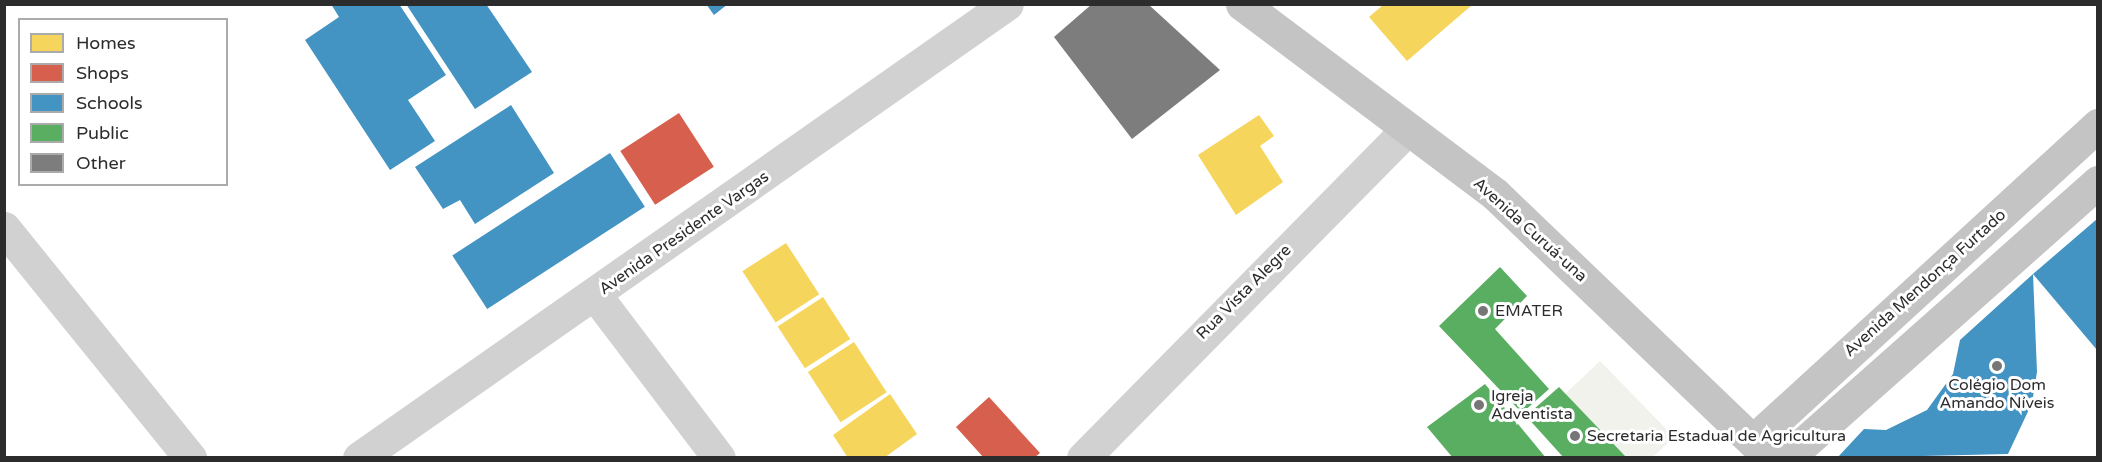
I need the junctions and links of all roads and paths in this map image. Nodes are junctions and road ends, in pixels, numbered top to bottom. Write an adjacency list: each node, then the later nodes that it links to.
1 (1007, 4): 7 (street, Avenida Presidente Vargas)
2 (1242, 4): 4 (main road, Avenida Curuá-una)
3 (2097, 125): 8 (main road, Avenida Mendonça Furtado)
4 (1407, 129): 8 (main road, Avenida Curuá-una); 12 (street, Rua Vista Alegre)
5 (2097, 182): 13 (main road)
6 (4, 228): 9 (street)
7 (596, 296): 10 (street, Avenida Presidente Vargas); 11 (street)
8 (1761, 449)
9 (190, 458)
10 (359, 458)
11 (719, 458)
12 (1083, 458)
13 (1787, 458)

